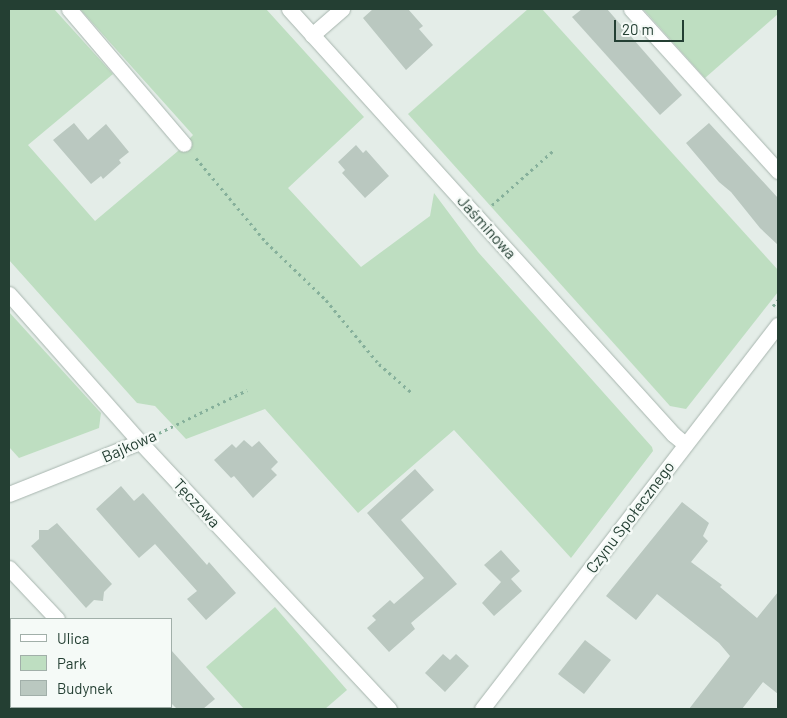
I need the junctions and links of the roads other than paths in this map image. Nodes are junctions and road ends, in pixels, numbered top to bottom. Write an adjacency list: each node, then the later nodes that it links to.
1 (69, 9): 6 (street)
2 (289, 9): 5 (street, Jaśminowa)
3 (342, 9): 5 (street)
4 (630, 9): 7 (street)
5 (312, 35): 11 (street, Jaśminowa)
6 (184, 144)
7 (778, 171)
8 (9, 294): 10 (street, Tęczowa)
9 (778, 325): 11 (street, Czynu Społecznego)
10 (140, 442): 12 (street, Bajkowa); 15 (street, Tęczowa)
11 (685, 444): 16 (street, Czynu Społecznego)
12 (9, 494)
13 (9, 568): 14 (street)
14 (56, 618)
15 (389, 709)
16 (482, 709)

